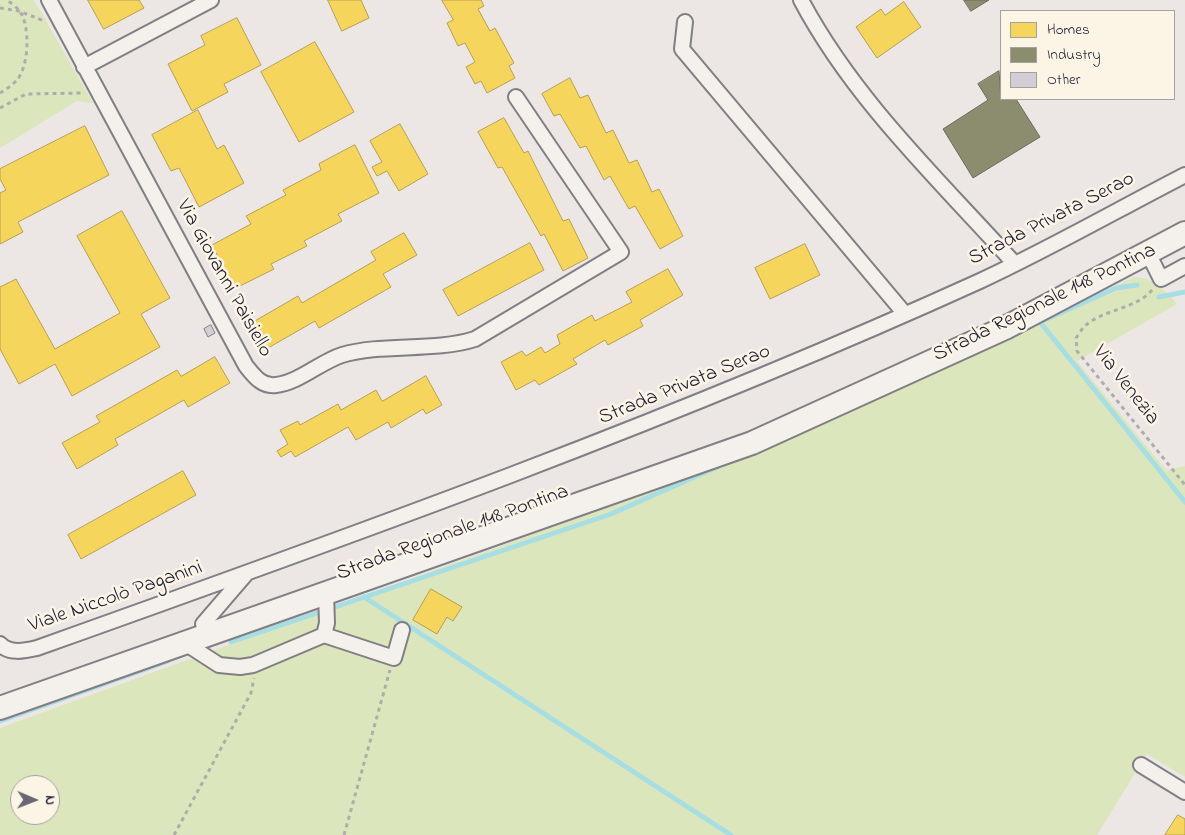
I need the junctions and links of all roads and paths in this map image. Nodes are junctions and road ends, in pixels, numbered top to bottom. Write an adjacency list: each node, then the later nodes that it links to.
1 (7, 0): 6 (path)
2 (49, 0): 9 (street, Via Giovanni Paisiello)
3 (211, 0): 9 (street)
4 (801, 0): 17 (street)
5 (0, 8): 6 (path)
6 (19, 11): 8 (path); 10 (path)
7 (685, 22): 20 (street)
8 (52, 24)
9 (84, 67): 12 (street, Via Giovanni Paisiello)
10 (0, 93)
11 (90, 93): 13 (path)
12 (516, 97)
13 (0, 108)
14 (1185, 175): 17 (street, Strada Privata Serao)
15 (1185, 233): 16 (main road, Strada Regionale 148 Pontina)
16 (1148, 253): 19 (street); 21 (main road, Strada Regionale 148 Pontina)
17 (1014, 263): 20 (street, Strada Privata Serao)
18 (1185, 266): 19 (street)
19 (1161, 279): 22 (path, Via Venezia)
20 (905, 314): 23 (street, Strada Privata Serao)
21 (904, 373): 24 (main road, Strada Regionale 148 Pontina); 25 (main road, Strada Regionale 148 Pontina)
22 (1185, 485)
23 (246, 573): 25 (street, Strada Privata Serao); 29 (street, Viale Niccolò Paganini)
24 (326, 594): 26 (street, Strada Regionale 148 Pontina); 28 (main road, Strada Regionale 148 Pontina)
25 (203, 624): 32 (main road, Strada Regionale 148 Pontina)
26 (326, 629): 30 (street); 31 (street)
27 (402, 630): 30 (street)
28 (185, 643): 31 (street); 33 (main road, Strada Regionale 148 Pontina)
29 (0, 644)
30 (394, 658): 37 (path)
31 (253, 665): 36 (path)
32 (0, 692)
33 (0, 708)
34 (1141, 765): 35 (street)
35 (1185, 792)
36 (174, 835)
37 (344, 835)

